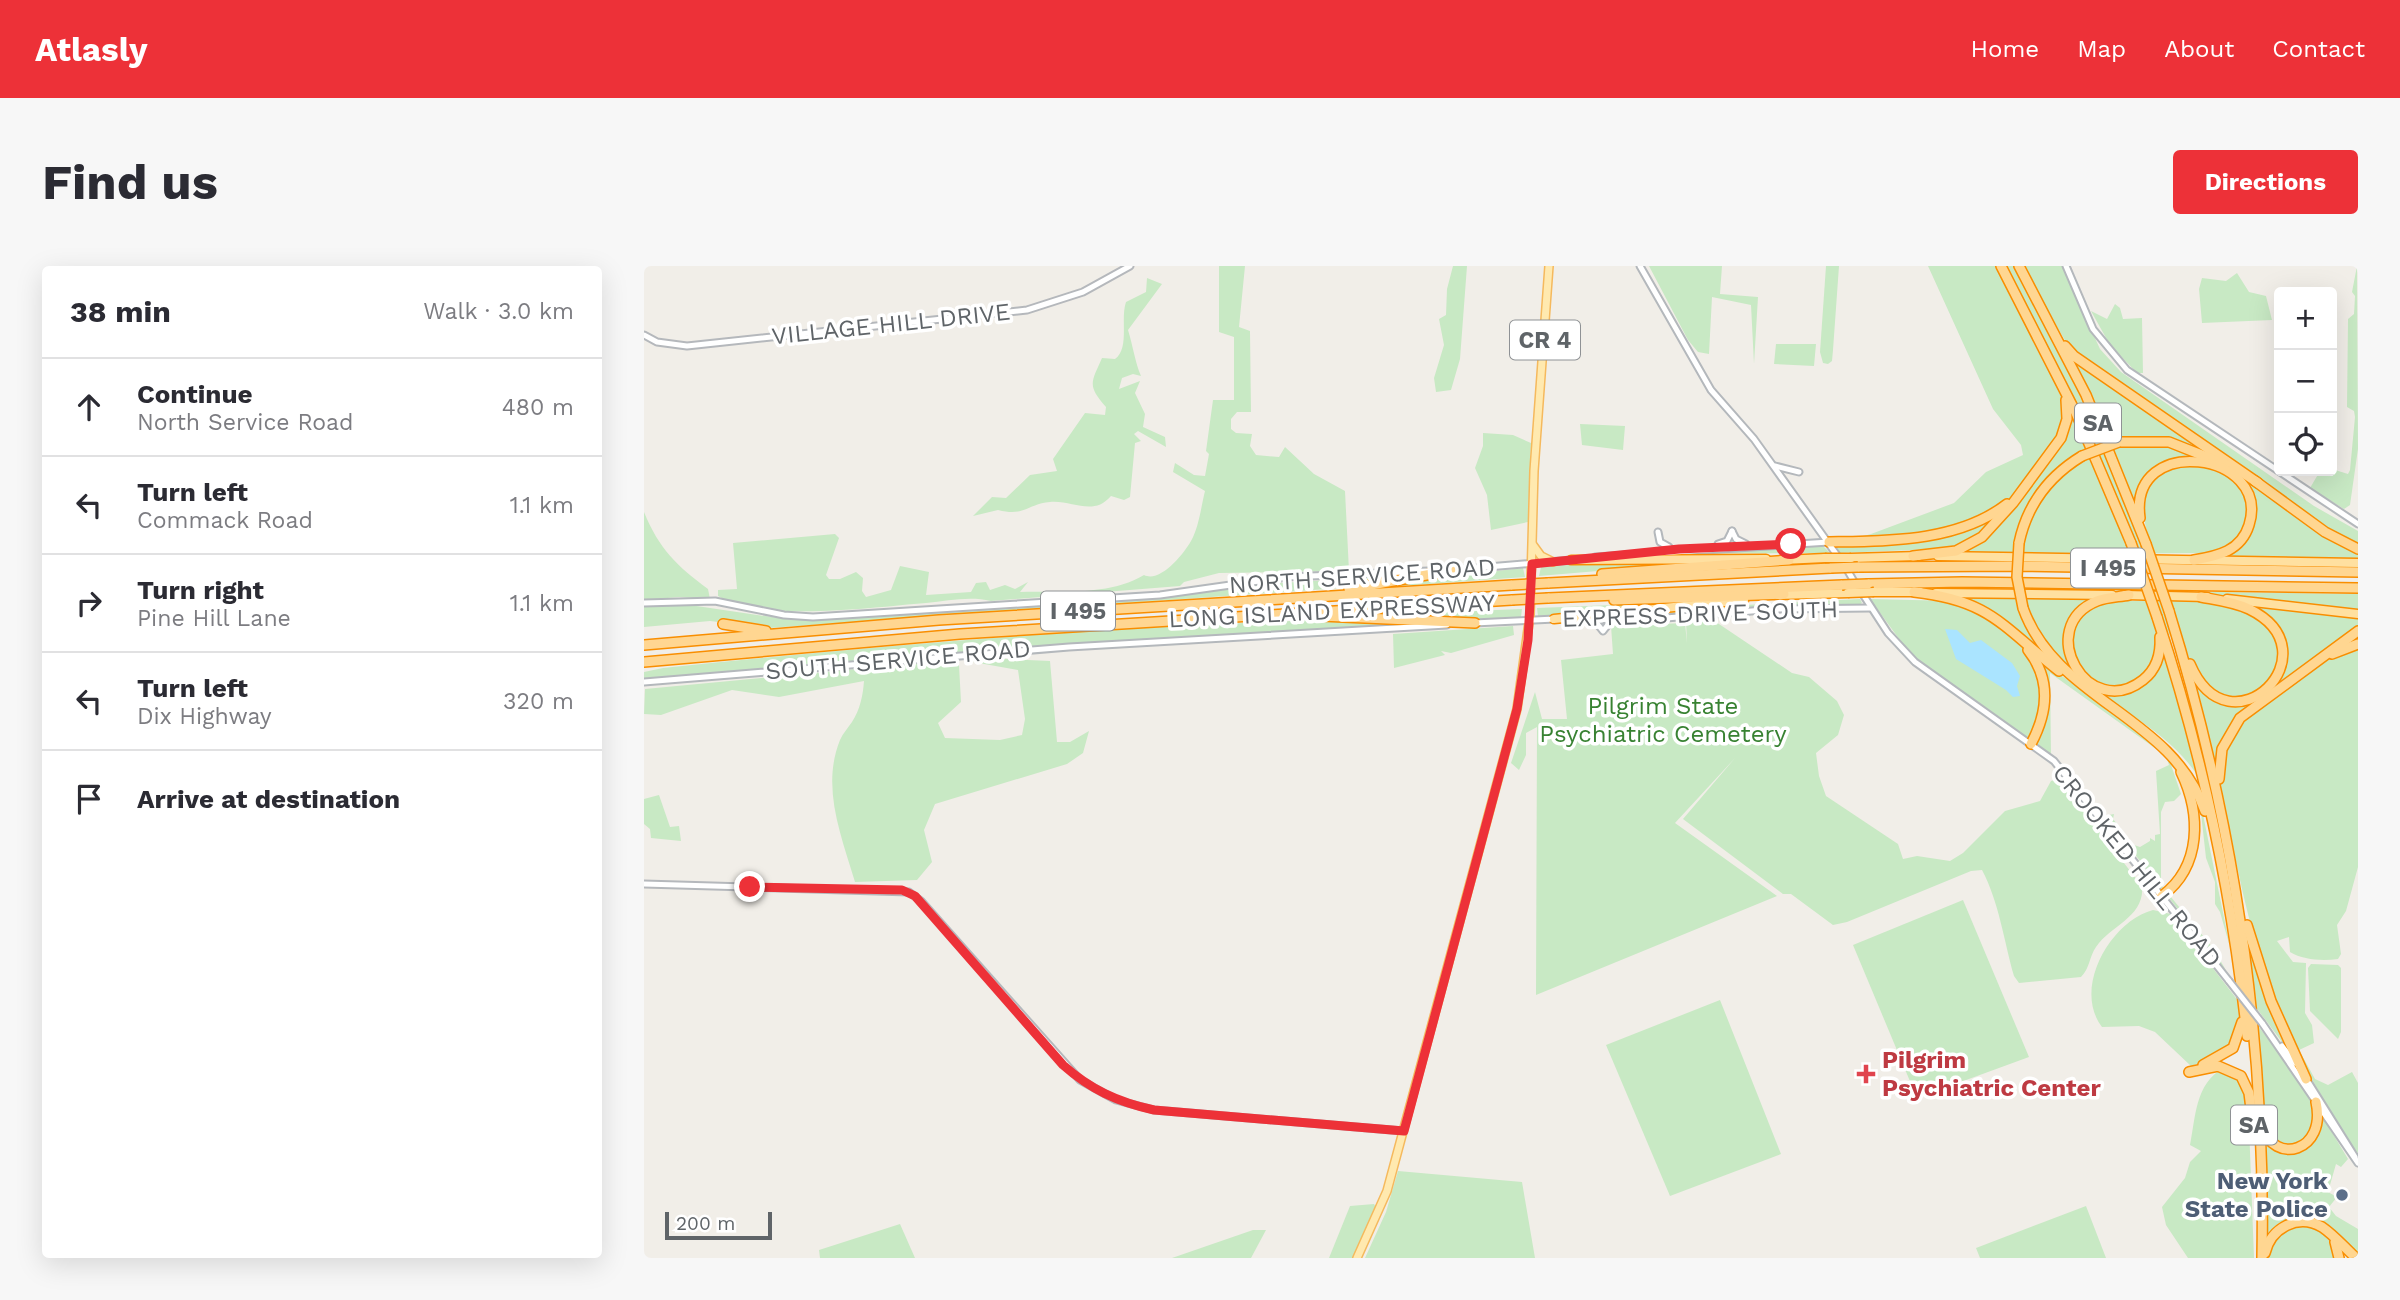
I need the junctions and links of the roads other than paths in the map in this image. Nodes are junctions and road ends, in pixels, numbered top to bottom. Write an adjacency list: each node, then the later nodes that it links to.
1 (1130, 266): 8 (main road, VILLAGE HILL DRIVE)
2 (1549, 266): 19 (main road, CR 4)
3 (1640, 266): 10 (main road, CROOKED HILL ROAD)
4 (2001, 266): 9 (highway, SA)
5 (2019, 266): 7 (highway, SA)
6 (2066, 266): 14 (main road)
7 (2041, 306): 12 (highway); 18 (highway, SA)
8 (644, 335)
9 (2060, 378): 13 (highway); 49 (highway, SA, bridge)
10 (1774, 466): 11 (main road); 15 (main road, CROOKED HILL ROAD)
11 (1799, 472)
12 (2258, 482): 23 (highway); 66 (highway, bridge)
13 (2022, 492): 16 (highway); 25 (highway)
14 (2358, 524)
15 (1819, 527): 16 (main road, CROOKED HILL ROAD); 17 (main road)
16 (1829, 542): 17 (main road, NORTH SERVICE ROAD); 45 (main road, CROOKED HILL ROAD)
17 (1810, 543): 20 (main road, NORTH SERVICE ROAD)
18 (2146, 544): 28 (highway); 46 (highway, SA, bridge)
19 (1533, 545): 29 (main road); 31 (main road, CR 4)
20 (1748, 545): 21 (main road, NORTH SERVICE ROAD); 21 (main road)
21 (1704, 548): 22 (main road, NORTH SERVICE ROAD)
22 (1679, 549): 24 (main road, NORTH SERVICE ROAD); 24 (main road)
23 (2358, 549)
24 (1641, 552): 26 (main road, NORTH SERVICE ROAD)
25 (1913, 556): 27 (highway, bridge); 28 (highway)
26 (1571, 560): 27 (highway); 29 (main road, NORTH SERVICE ROAD)
27 (1789, 560): 34 (highway)
28 (2194, 560): 30 (highway)
29 (1553, 562): 31 (main road, NORTH SERVICE ROAD)
30 (2358, 563)
31 (1532, 564): 32 (main road, NORTH SERVICE ROAD); 51 (main road, CR 4)
32 (1454, 570): 41 (highway); 44 (main road, NORTH SERVICE ROAD)
33 (2358, 572): 34 (highway, I 495, bridge)
34 (1548, 581): 41 (highway, LONG ISLAND EXPRESSWAY / I 495, bridge)
35 (1871, 588): 36 (highway, LONG ISLAND EXPRESSWAY / I 495); 37 (highway, LONG ISLAND EXPRESSWAY / I 495, bridge); 38 (highway, EXPRESS DRIVE SOUTH)
36 (2358, 588)
37 (1845, 589): 39 (highway, EXPRESS DRIVE SOUTH); 43 (highway, LONG ISLAND EXPRESSWAY / I 495)
38 (1914, 592): 40 (highway, EXPRESS DRIVE SOUTH); 54 (highway)
39 (1784, 594): 43 (highway); 50 (highway, EXPRESS DRIVE SOUTH)
40 (2129, 595): 42 (highway, EXPRESS DRIVE SOUTH); 49 (highway)
41 (1313, 597): 58 (highway, LONG ISLAND EXPRESSWAY / I 495)
42 (2201, 597): 46 (highway); 48 (highway, EXPRESS DRIVE SOUTH)
43 (1547, 601): 47 (highway, LONG ISLAND EXPRESSWAY / I 495, bridge)
44 (644, 603)
45 (1871, 608): 53 (main road, EXPRESS DRIVE SOUTH); 68 (main road, CROOKED HILL ROAD)
46 (2169, 611): 69 (highway, SA)
47 (1284, 613): 55 (highway); 61 (highway, LONG ISLAND EXPRESSWAY / I 495)
48 (2358, 614)
49 (2157, 617): 70 (highway, SA)
50 (1555, 619): 51 (main road, EXPRESS DRIVE SOUTH); 52 (main road, EXPRESS DRIVE SOUTH)
51 (1530, 620): 55 (main road, SOUTH SERVICE ROAD); 79 (main road, CR 4)
52 (1592, 620): 53 (main road, EXPRESS DRIVE SOUTH); 53 (main road)
53 (1613, 620)
54 (1999, 622): 66 (highway); 68 (highway)
55 (1475, 623): 65 (main road, SOUTH SERVICE ROAD)
56 (723, 624): 58 (highway)
57 (2358, 631): 64 (highway)
58 (799, 632): 60 (highway, LONG ISLAND EXPRESSWAY / I 495)
59 (2358, 644): 64 (highway)
60 (644, 645)
61 (691, 658): 62 (highway, LONG ISLAND EXPRESSWAY / I 495); 63 (highway)
62 (644, 662)
63 (644, 668)
64 (2303, 671): 69 (highway)
65 (644, 682)
66 (2103, 700): 67 (highway)
67 (2140, 726): 70 (highway); 73 (highway)
68 (2031, 744): 73 (main road, CROOKED HILL ROAD)
69 (2223, 815): 71 (highway, SA)
70 (2222, 866): 74 (highway, SA)
71 (2234, 872): 76 (highway); 77 (highway, SA)
72 (644, 884): 79 (main road)
73 (2162, 896): 75 (main road, CROOKED HILL ROAD, bridge)
74 (2242, 992): 80 (highway, SA); 80 (highway)
75 (2262, 1023): 76 (main road, CROOKED HILL ROAD); 78 (main road, CROOKED HILL ROAD)
76 (2306, 1079): 81 (main road, CROOKED HILL ROAD)
77 (2257, 1093): 78 (highway); 84 (highway, SA)
78 (2316, 1102): 81 (main road, CROOKED HILL ROAD)
79 (1404, 1131): 83 (main road, CR 4)
80 (2255, 1141): 84 (highway, SA)
81 (2357, 1162)
82 (2333, 1237): 84 (highway); 85 (highway); 86 (highway)
83 (1357, 1258)
84 (2261, 1258)
85 (2339, 1258)
86 (2356, 1258)

